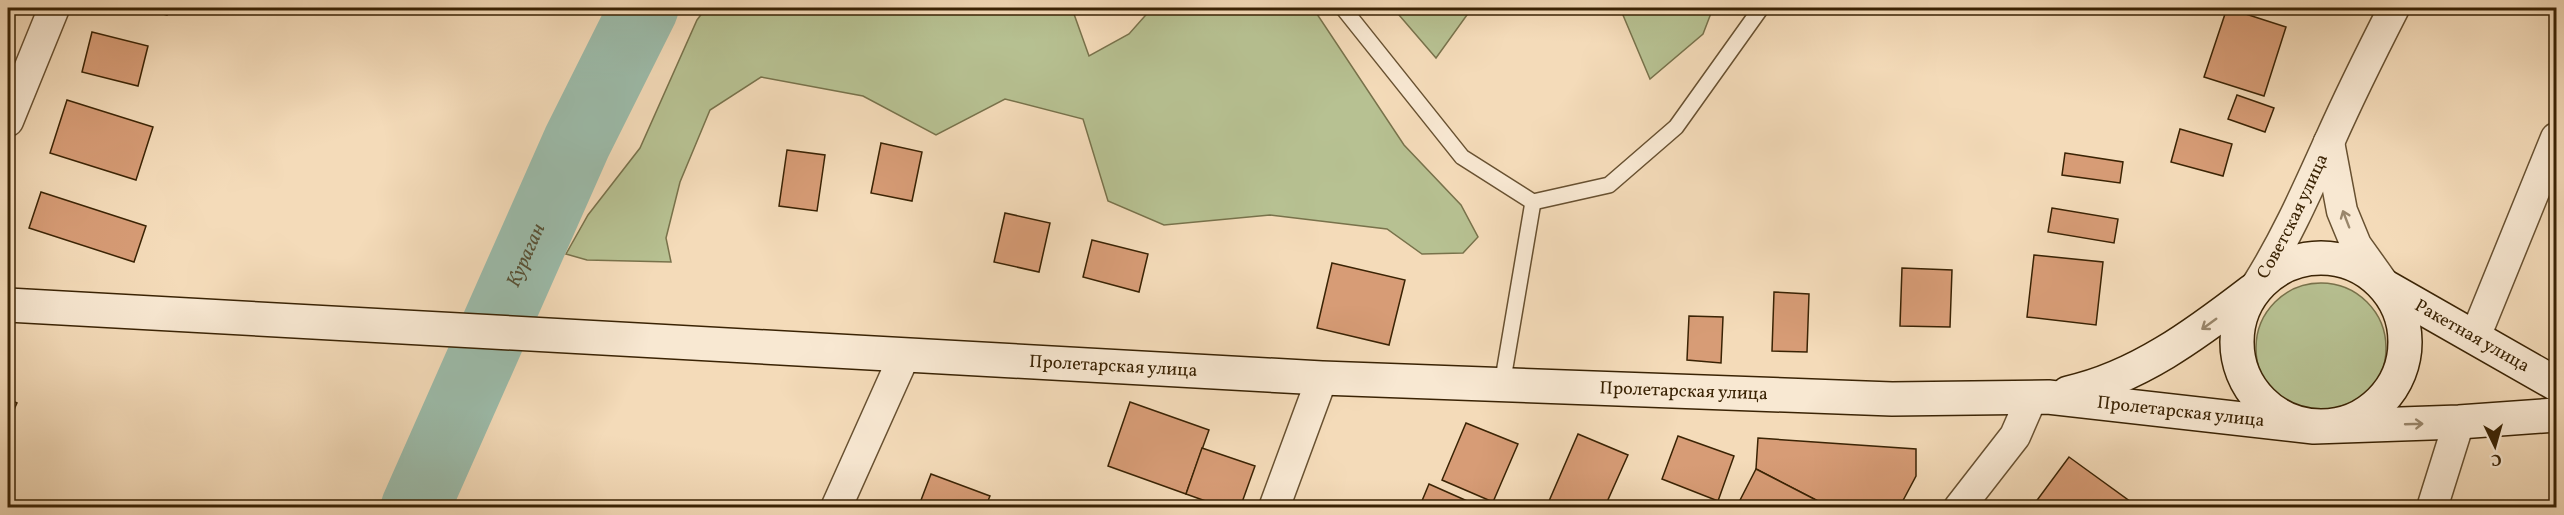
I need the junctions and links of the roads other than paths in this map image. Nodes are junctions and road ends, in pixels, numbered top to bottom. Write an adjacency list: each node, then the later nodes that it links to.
1 (54, 8): 5 (street)
2 (1343, 8): 8 (lane)
3 (1761, 8): 8 (lane)
4 (2394, 8): 7 (street, Советская улица)
5 (8, 121)
6 (2556, 138): 12 (street)
7 (2329, 142): 9 (street, Советская улица, one-way to 7); 10 (street, Советская улица)
8 (1533, 202): 16 (lane)
9 (2386, 286): 10 (main road); 12 (main road, Ракетная улица); 20 (main road)
10 (2255, 288): 17 (main road, Пролетарская улица, one-way to 17); 20 (main road)
11 (8, 305): 13 (main road, Пролетарская улица)
12 (2475, 337): 15 (main road, Ракетная улица)
13 (905, 354): 14 (main road, Пролетарская улица); 21 (street)
14 (1322, 378): 16 (main road, Пролетарская улица); 22 (street)
15 (2556, 384)
16 (1502, 385): 17 (main road, Пролетарская улица)
17 (2040, 397): 20 (main road, Пролетарская улица); 23 (street)
18 (2556, 415): 19 (main road)
19 (2459, 422): 20 (main road, one-way to 19); 24 (street)
20 (2314, 428)
21 (836, 507)
22 (1274, 507)
23 (1959, 507)
24 (2432, 507)

